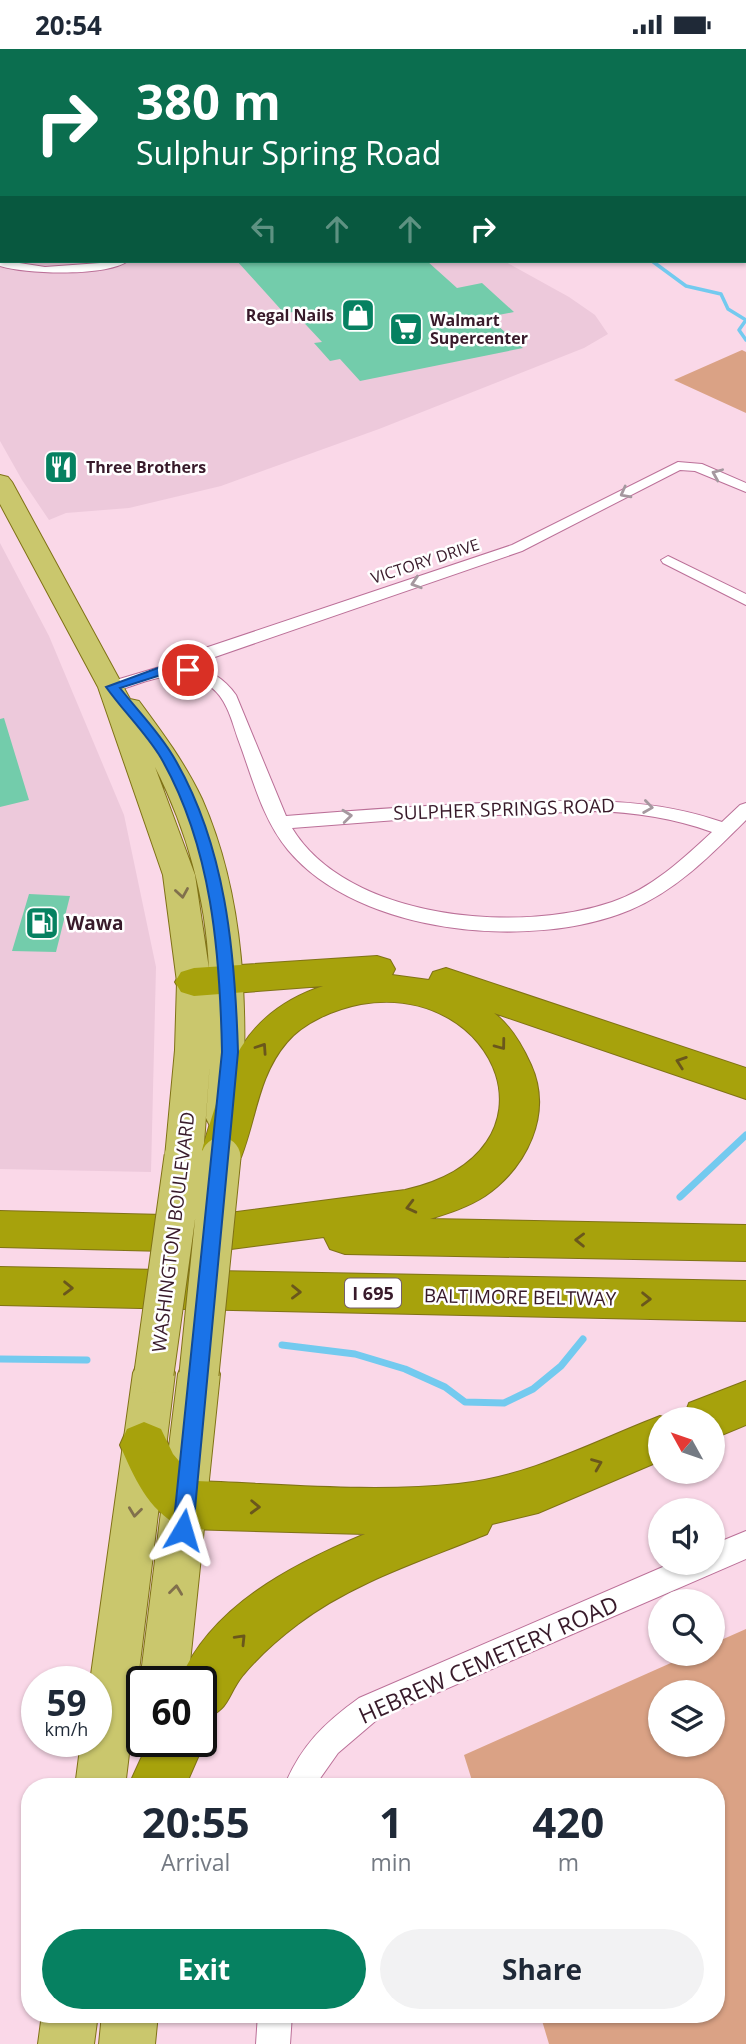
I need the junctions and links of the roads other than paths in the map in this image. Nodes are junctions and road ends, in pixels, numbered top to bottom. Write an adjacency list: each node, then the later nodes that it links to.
1 (684, 49): 2 (street)
2 (697, 49)
3 (0, 263): 4 (street)
4 (109, 263)
5 (0, 482): 7 (main road, WASHINGTON BOULEVARD)
6 (746, 488): 10 (street, VICTORY DRIVE, one-way to 10)
7 (7, 509): 11 (main road, WASHINGTON BOULEVARD)
8 (668, 560): 9 (street)
9 (746, 600)
10 (166, 669): 11 (street, VICTORY DRIVE); 13 (street)
11 (112, 687): 15 (main road, WASHINGTON BOULEVARD)
12 (746, 809): 14 (street)
13 (279, 823): 14 (street, SULPHER SPRINGS ROAD, one-way to 14); 14 (street)
14 (726, 830)
15 (211, 990): 16 (highway); 17 (highway, one-way to 15); 18 (main road, WASHINGTON BOULEVARD)
16 (347, 992): 18 (highway, one-way to 16); 20 (highway, one-way to 20)
17 (746, 1084)
18 (202, 1157): 27 (main road, WASHINGTON BOULEVARD, bridge); 29 (main road, WASHINGTON BOULEVARD, bridge)
19 (0, 1229): 20 (highway)
20 (208, 1234): 21 (highway, one-way to 20)
21 (746, 1243)
22 (0, 1286): 23 (highway, BALTIMORE BELTWAY / I 695, one-way to 23)
23 (746, 1301)
24 (746, 1403): 25 (highway)
25 (725, 1411)
26 (648, 1443): 28 (highway, one-way to 26)
27 (144, 1445): 29 (highway); 37 (main road, WASHINGTON BOULEVARD, one-way to 37)
28 (538, 1489): 29 (highway, one-way to 28); 34 (highway, one-way to 28)
29 (186, 1505): 33 (main road, WASHINGTON BOULEVARD, one-way to 29)
30 (746, 1545): 31 (street)
31 (725, 1554)
32 (676, 1575): 40 (street, HEBREW CEMETERY ROAD)
33 (166, 1666)
34 (217, 1671)
35 (156, 1757): 38 (main road)
36 (170, 1757): 39 (highway)
37 (101, 1778)
38 (155, 1778)
39 (159, 1778)
40 (304, 1778)
41 (69, 2023): 44 (main road)
42 (129, 2023): 45 (main road)
43 (274, 2023): 46 (street)
44 (66, 2044)
45 (127, 2044)
46 (273, 2044)

